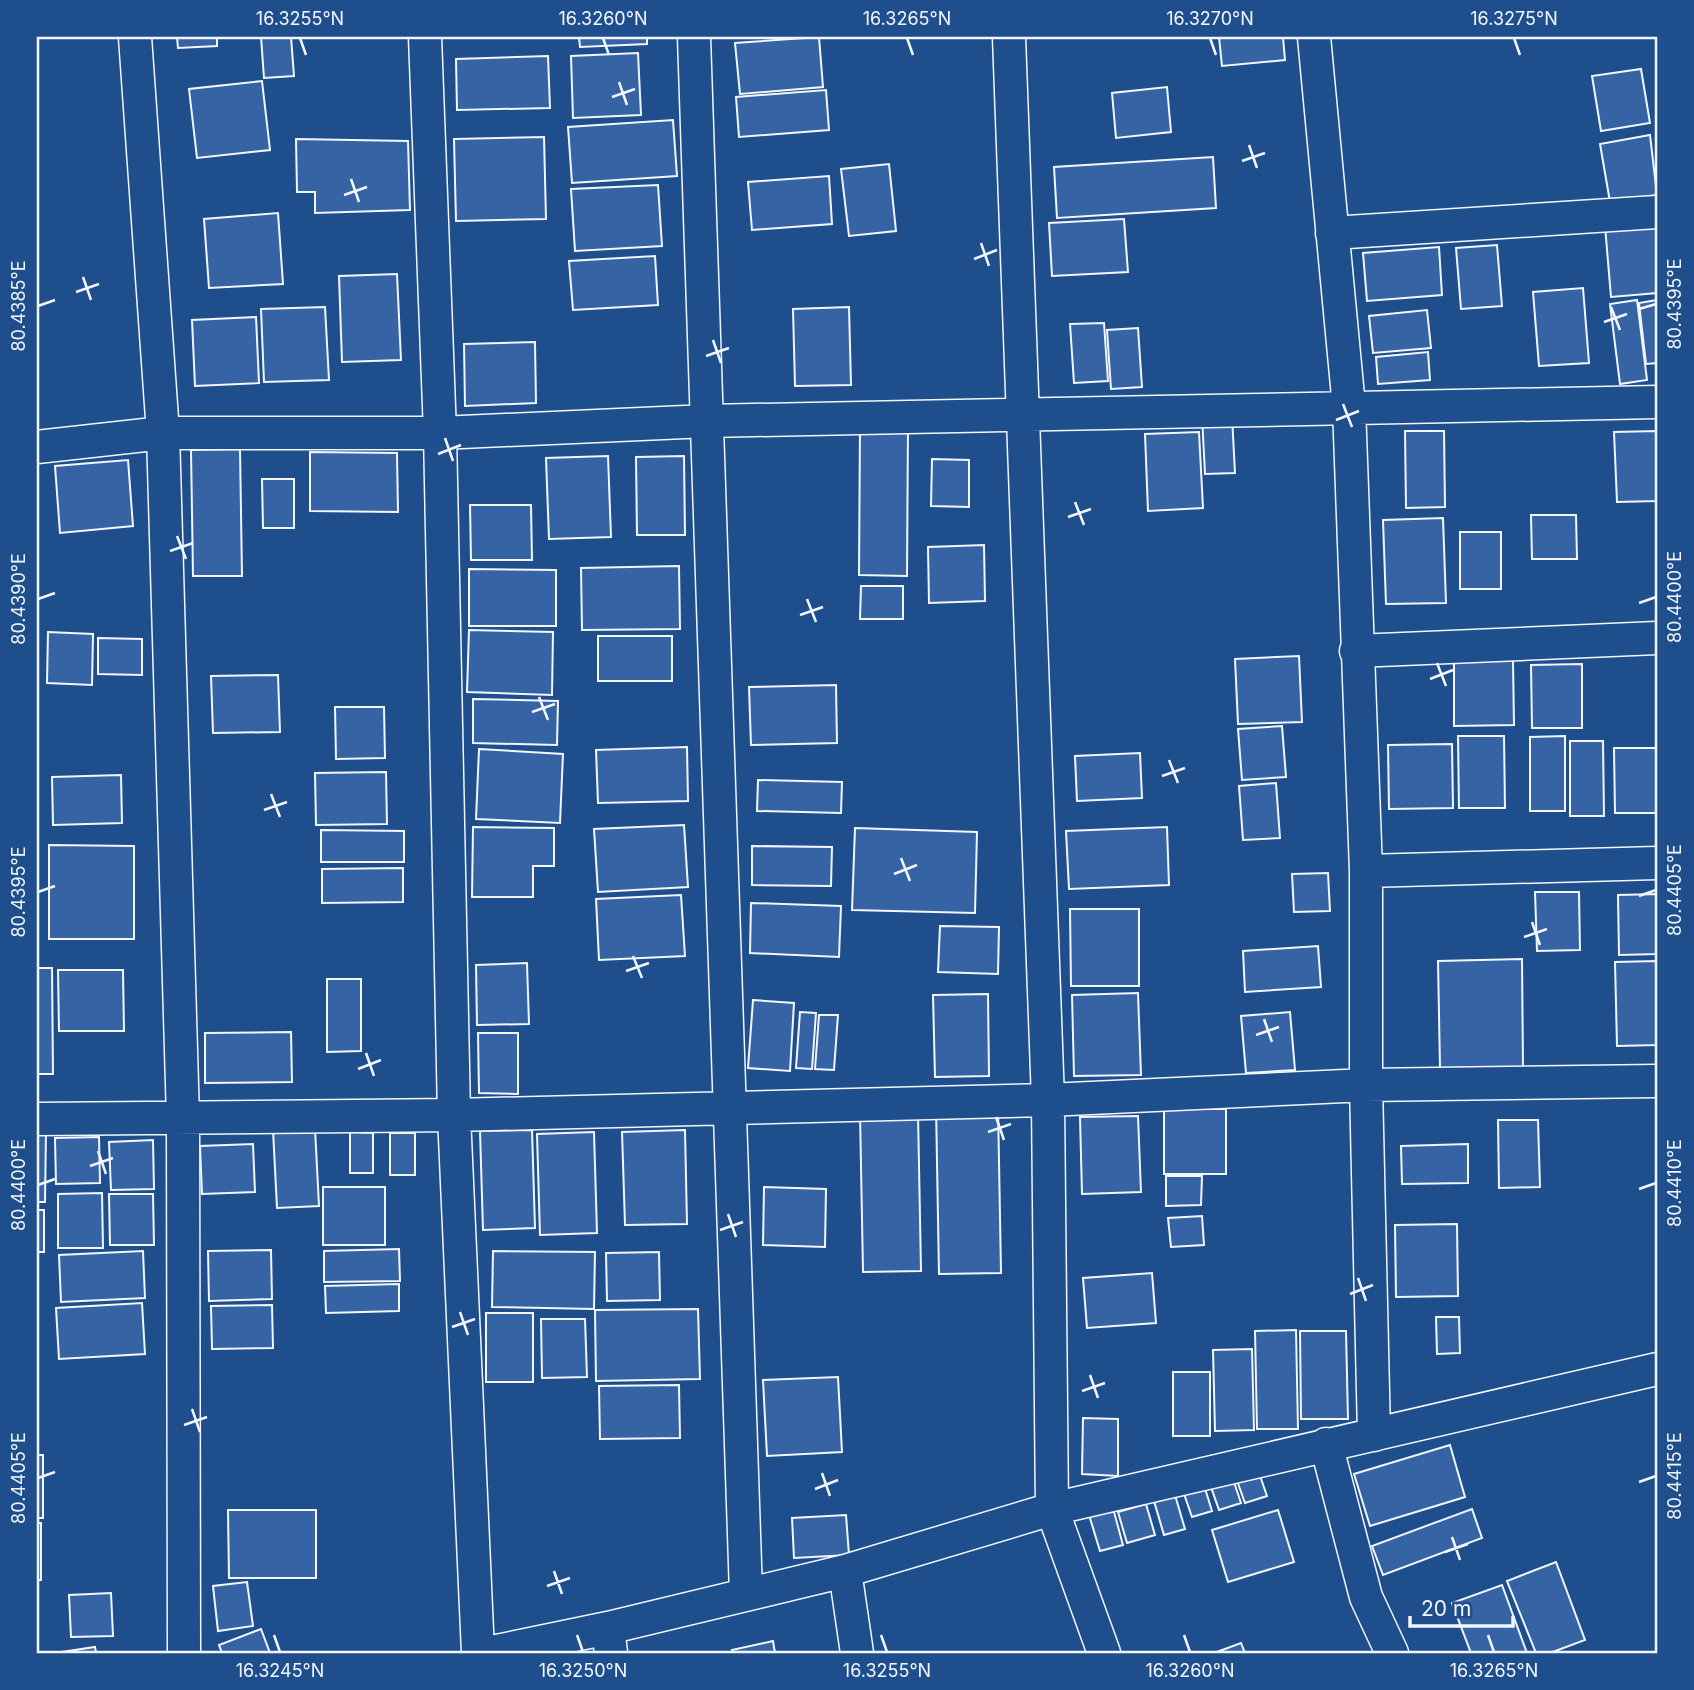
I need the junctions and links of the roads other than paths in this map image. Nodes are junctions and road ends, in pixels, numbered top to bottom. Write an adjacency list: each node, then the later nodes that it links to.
1 (135, 37): 12 (street)
2 (425, 37): 13 (street)
3 (694, 37): 11 (street)
4 (1009, 37): 10 (street)
5 (1314, 37): 7 (street)
6 (1657, 212): 7 (street)
7 (1332, 233): 9 (street)
8 (1657, 402): 9 (street)
9 (1349, 407): 10 (street); 16 (street)
10 (1024, 414): 11 (street); 21 (street)
11 (707, 421): 13 (street); 22 (street)
12 (163, 433): 13 (street); 14 (street); 25 (street)
13 (439, 433): 23 (street)
14 (37, 447)
15 (1657, 638): 16 (street)
16 (1356, 651): 18 (street)
17 (1657, 863): 18 (street)
18 (1366, 871): 20 (street)
19 (1657, 1081): 20 (street)
20 (1366, 1085): 21 (street); 27 (street)
21 (1048, 1100): 22 (street); 29 (street)
22 (728, 1107): 23 (street); 31 (street)
23 (454, 1115): 25 (street); 34 (street)
24 (37, 1119): 25 (street)
25 (183, 1119): 33 (street)
26 (1657, 1369): 27 (street)
27 (1374, 1435): 28 (street)
28 (1326, 1444): 29 (street); 38 (street)
29 (1052, 1509): 30 (street); 37 (street)
30 (845, 1571): 31 (street); 36 (street)
31 (746, 1594): 32 (street)
32 (610, 1641): 35 (street)
33 (184, 1653)
34 (478, 1653)
35 (487, 1653)
36 (858, 1653)
37 (1104, 1653)
38 (1392, 1653)

